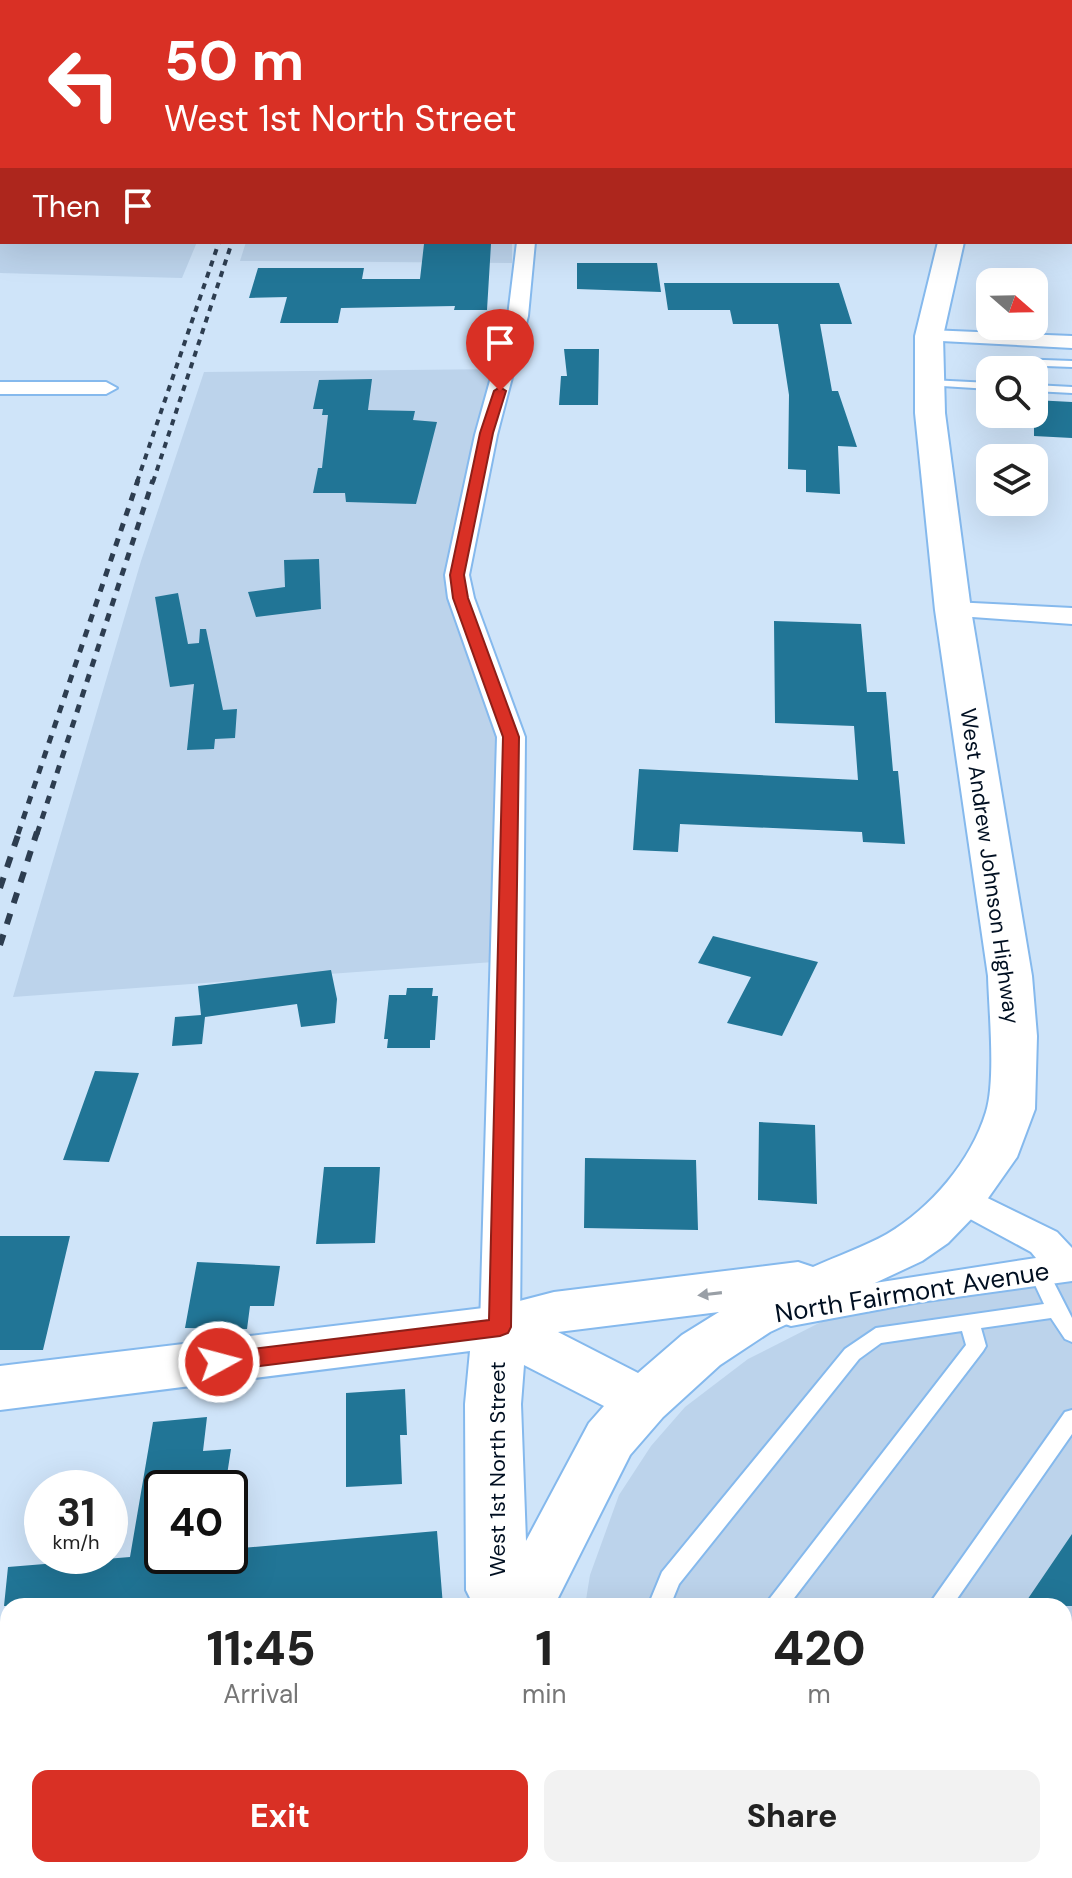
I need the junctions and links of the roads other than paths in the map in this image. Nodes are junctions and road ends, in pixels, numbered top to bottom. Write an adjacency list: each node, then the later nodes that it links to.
1 (526, 244): 21 (street, West 1st North Street)
2 (951, 244): 3 (main road, West Andrew Johnson Highway)
3 (929, 336): 4 (street); 7 (main road, West Andrew Johnson Highway)
4 (1072, 342)
5 (1048, 363): 6 (lane)
6 (1072, 364)
7 (930, 383): 8 (lane); 13 (main road, West Andrew Johnson Highway)
8 (976, 385)
9 (0, 388): 10 (street)
10 (106, 388)
11 (1048, 389): 12 (lane)
12 (1072, 390)
13 (953, 610): 14 (street); 15 (main road, West Andrew Johnson Highway)
14 (1072, 616)
15 (961, 1198): 16 (street); 17 (main road, West Andrew Johnson Highway)
16 (1059, 1269): 18 (lane); 19 (street, North Fairmont Avenue)
17 (843, 1276): 19 (main road, West Andrew Johnson Highway); 21 (main road, one-way to 21)
18 (1056, 1310): 20 (lane); 22 (lane)
19 (751, 1318): 24 (main road, West Andrew Johnson Highway)
20 (969, 1322): 28 (lane); 29 (lane)
21 (500, 1327): 23 (main road); 24 (main road); 26 (main road, West 1st North Street)
22 (1072, 1334)
23 (0, 1388)
24 (643, 1401): 27 (main road, West Andrew Johnson Highway)
25 (1072, 1418): 30 (lane)
26 (502, 1598)
27 (527, 1598)
28 (662, 1598)
29 (781, 1598)
30 (945, 1598)

